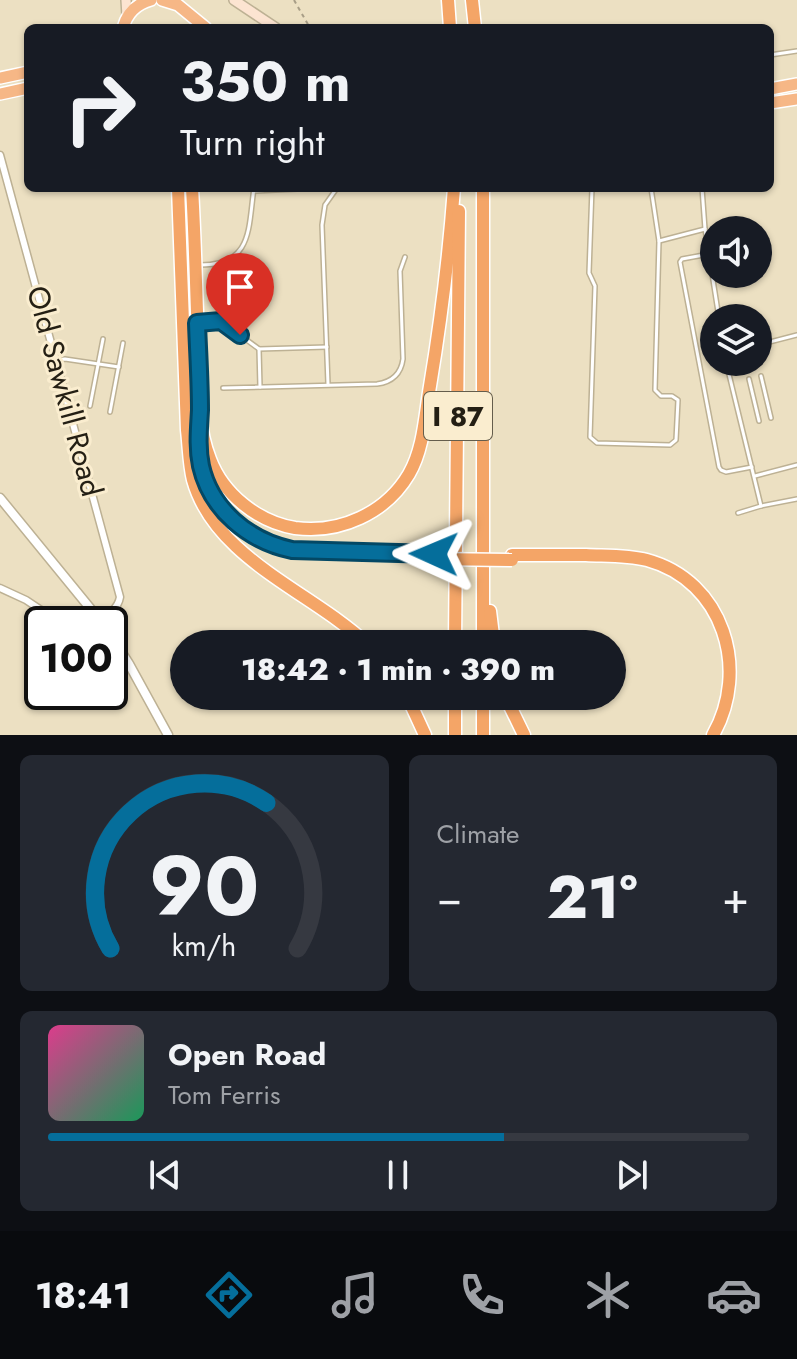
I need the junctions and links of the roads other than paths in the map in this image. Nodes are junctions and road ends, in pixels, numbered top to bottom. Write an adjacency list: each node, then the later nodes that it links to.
1 (126, 0): 8 (main road)
2 (151, 0): 8 (highway)
3 (162, 0): 7 (highway)
4 (234, 0): 11 (main road)
5 (448, 0): 12 (highway)
6 (472, 0): 13 (highway)
7 (179, 5): 9 (highway); 10 (highway)
8 (123, 24)
9 (188, 24)
10 (201, 24)
11 (270, 24)
12 (450, 24)
13 (475, 24)
14 (797, 51): 15 (lane)
15 (774, 54)
16 (24, 73): 17 (highway)
17 (0, 76)
18 (797, 84): 19 (highway)
19 (774, 88)
20 (24, 89): 21 (highway)
21 (0, 94)
22 (797, 99): 23 (highway)
23 (774, 102)
24 (0, 155): 48 (street, Old Sawkill Road)
25 (177, 192): 62 (highway)
26 (192, 192): 40 (highway)
27 (254, 192): 40 (lane)
28 (334, 192): 46 (lane)
29 (457, 192): 58 (highway)
30 (457, 192): 78 (highway, I 87)
31 (483, 192): 70 (highway, I 87)
32 (592, 192): 37 (lane)
33 (652, 192): 37 (lane)
34 (702, 192): 35 (lane)
35 (704, 216)
36 (700, 230): 37 (lane)
37 (659, 241)
38 (700, 256): 64 (lane)
39 (405, 257): 54 (lane)
40 (196, 266): 41 (highway)
41 (197, 323): 47 (lane); 58 (highway)
42 (797, 335): 44 (lane)
43 (103, 339): 49 (lane)
44 (772, 341)
45 (123, 343): 50 (lane)
46 (327, 347): 47 (lane); 54 (lane)
47 (259, 349): 55 (lane)
48 (56, 360): 49 (lane); 76 (street, Old Sawkill Road)
49 (98, 363): 50 (lane); 57 (lane)
50 (119, 367): 59 (lane)
51 (729, 376): 64 (lane)
52 (761, 376): 60 (lane)
53 (749, 379): 61 (lane)
54 (328, 385): 55 (lane)
55 (260, 387): 56 (lane)
56 (223, 388)
57 (90, 406)
58 (200, 410): 71 (highway)
59 (110, 412)
60 (771, 418)
61 (759, 421)
62 (189, 448): 71 (highway); 77 (highway)
63 (797, 465): 65 (lane)
64 (752, 467): 65 (lane)
65 (755, 476): 68 (lane)
66 (0, 498): 75 (street)
67 (797, 499): 68 (lane)
68 (761, 506): 69 (lane)
69 (738, 513)
70 (483, 525): 79 (highway, I 87); 80 (highway)
71 (434, 557): 72 (highway, bridge)
72 (512, 558): 91 (highway); 92 (highway)
73 (0, 588): 74 (street)
74 (35, 606)
75 (86, 606)
76 (118, 606)
77 (351, 630)
78 (455, 630)
79 (483, 630)
80 (493, 630)
81 (128, 665): 86 (street)
82 (413, 710): 87 (highway)
83 (455, 710): 88 (highway)
84 (483, 710): 89 (highway)
85 (512, 710): 90 (highway)
86 (168, 735)
87 (425, 735)
88 (455, 735)
89 (483, 735)
90 (524, 735)
91 (706, 735)
92 (713, 735)

